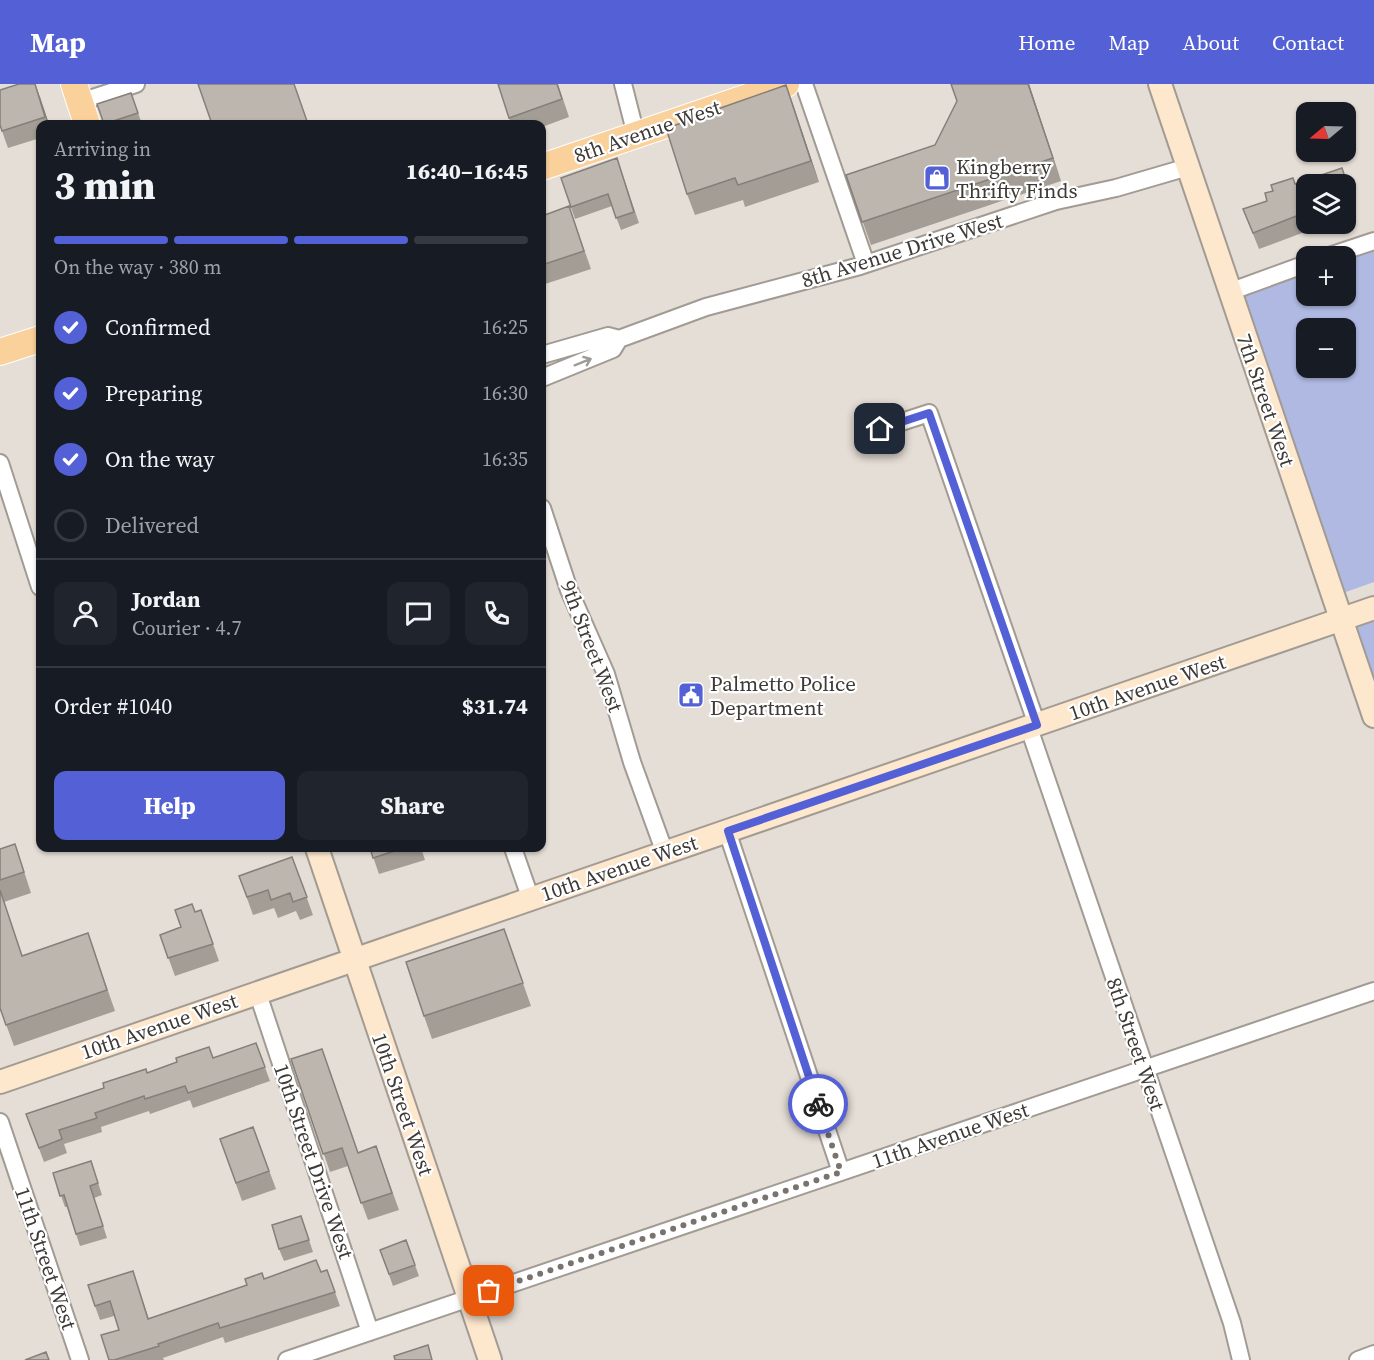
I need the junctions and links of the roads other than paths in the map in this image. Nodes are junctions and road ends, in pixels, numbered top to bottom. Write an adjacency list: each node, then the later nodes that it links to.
1 (55, 84): 7 (main road)
2 (136, 84): 7 (street)
3 (623, 84): 8 (street)
4 (786, 84): 8 (main road, 8th Avenue West)
5 (804, 84): 13 (street)
6 (1160, 84): 10 (street, 7th Street West)
7 (77, 109)
8 (636, 135): 9 (main road, 8th Avenue West)
9 (546, 165)
10 (1188, 167): 13 (street, 8th Avenue Drive West); 15 (street, 7th Street West)
11 (1374, 241): 12 (street)
12 (1356, 247)
13 (866, 264): 16 (street, 8th Avenue Drive West)
14 (1296, 268): 15 (street)
15 (1229, 292): 26 (street, 7th Street West)
16 (620, 339): 19 (street, 8th Avenue Drive West); 20 (street, 8th Avenue Drive West, one-way to 16)
17 (36, 340): 18 (main road)
18 (0, 352)
19 (546, 354)
20 (546, 376)
21 (880, 429): 28 (street, 8th Street West)
22 (0, 463): 24 (street)
23 (546, 520): 32 (street, 9th Street West)
24 (36, 575)
25 (1374, 608): 26 (street, 10th Avenue West)
26 (1341, 620): 27 (street, 7th Street West); 28 (street, 10th Avenue West)
27 (1374, 716)
28 (1033, 726): 29 (street, 10th Avenue West); 37 (street, 8th Street West)
29 (728, 831): 32 (street, 10th Avenue West); 40 (street)
30 (318, 852): 34 (street, 10th Street West)
31 (514, 852): 33 (street)
32 (664, 853): 33 (street, 10th Avenue West)
33 (530, 897): 34 (street, 10th Avenue West)
34 (355, 959): 35 (street, 10th Avenue West); 41 (street, 10th Street West)
35 (257, 991): 38 (street, 10th Avenue West); 42 (street, 10th Street Drive West)
36 (1374, 991): 37 (street, 11th Avenue West)
37 (1143, 1070): 40 (street, 11th Avenue West); 47 (street, 8th Street West)
38 (0, 1082)
39 (0, 1122): 44 (street, 11th Street West)
40 (841, 1172): 41 (street, 11th Avenue West)
41 (469, 1298): 42 (street, 11th Avenue West); 46 (street, 10th Street West)
42 (370, 1332): 45 (street, 11th Avenue West)
43 (1374, 1354): 48 (street)
44 (80, 1360)
45 (287, 1360)
46 (490, 1360)
47 (1241, 1360)
48 (1358, 1360)

